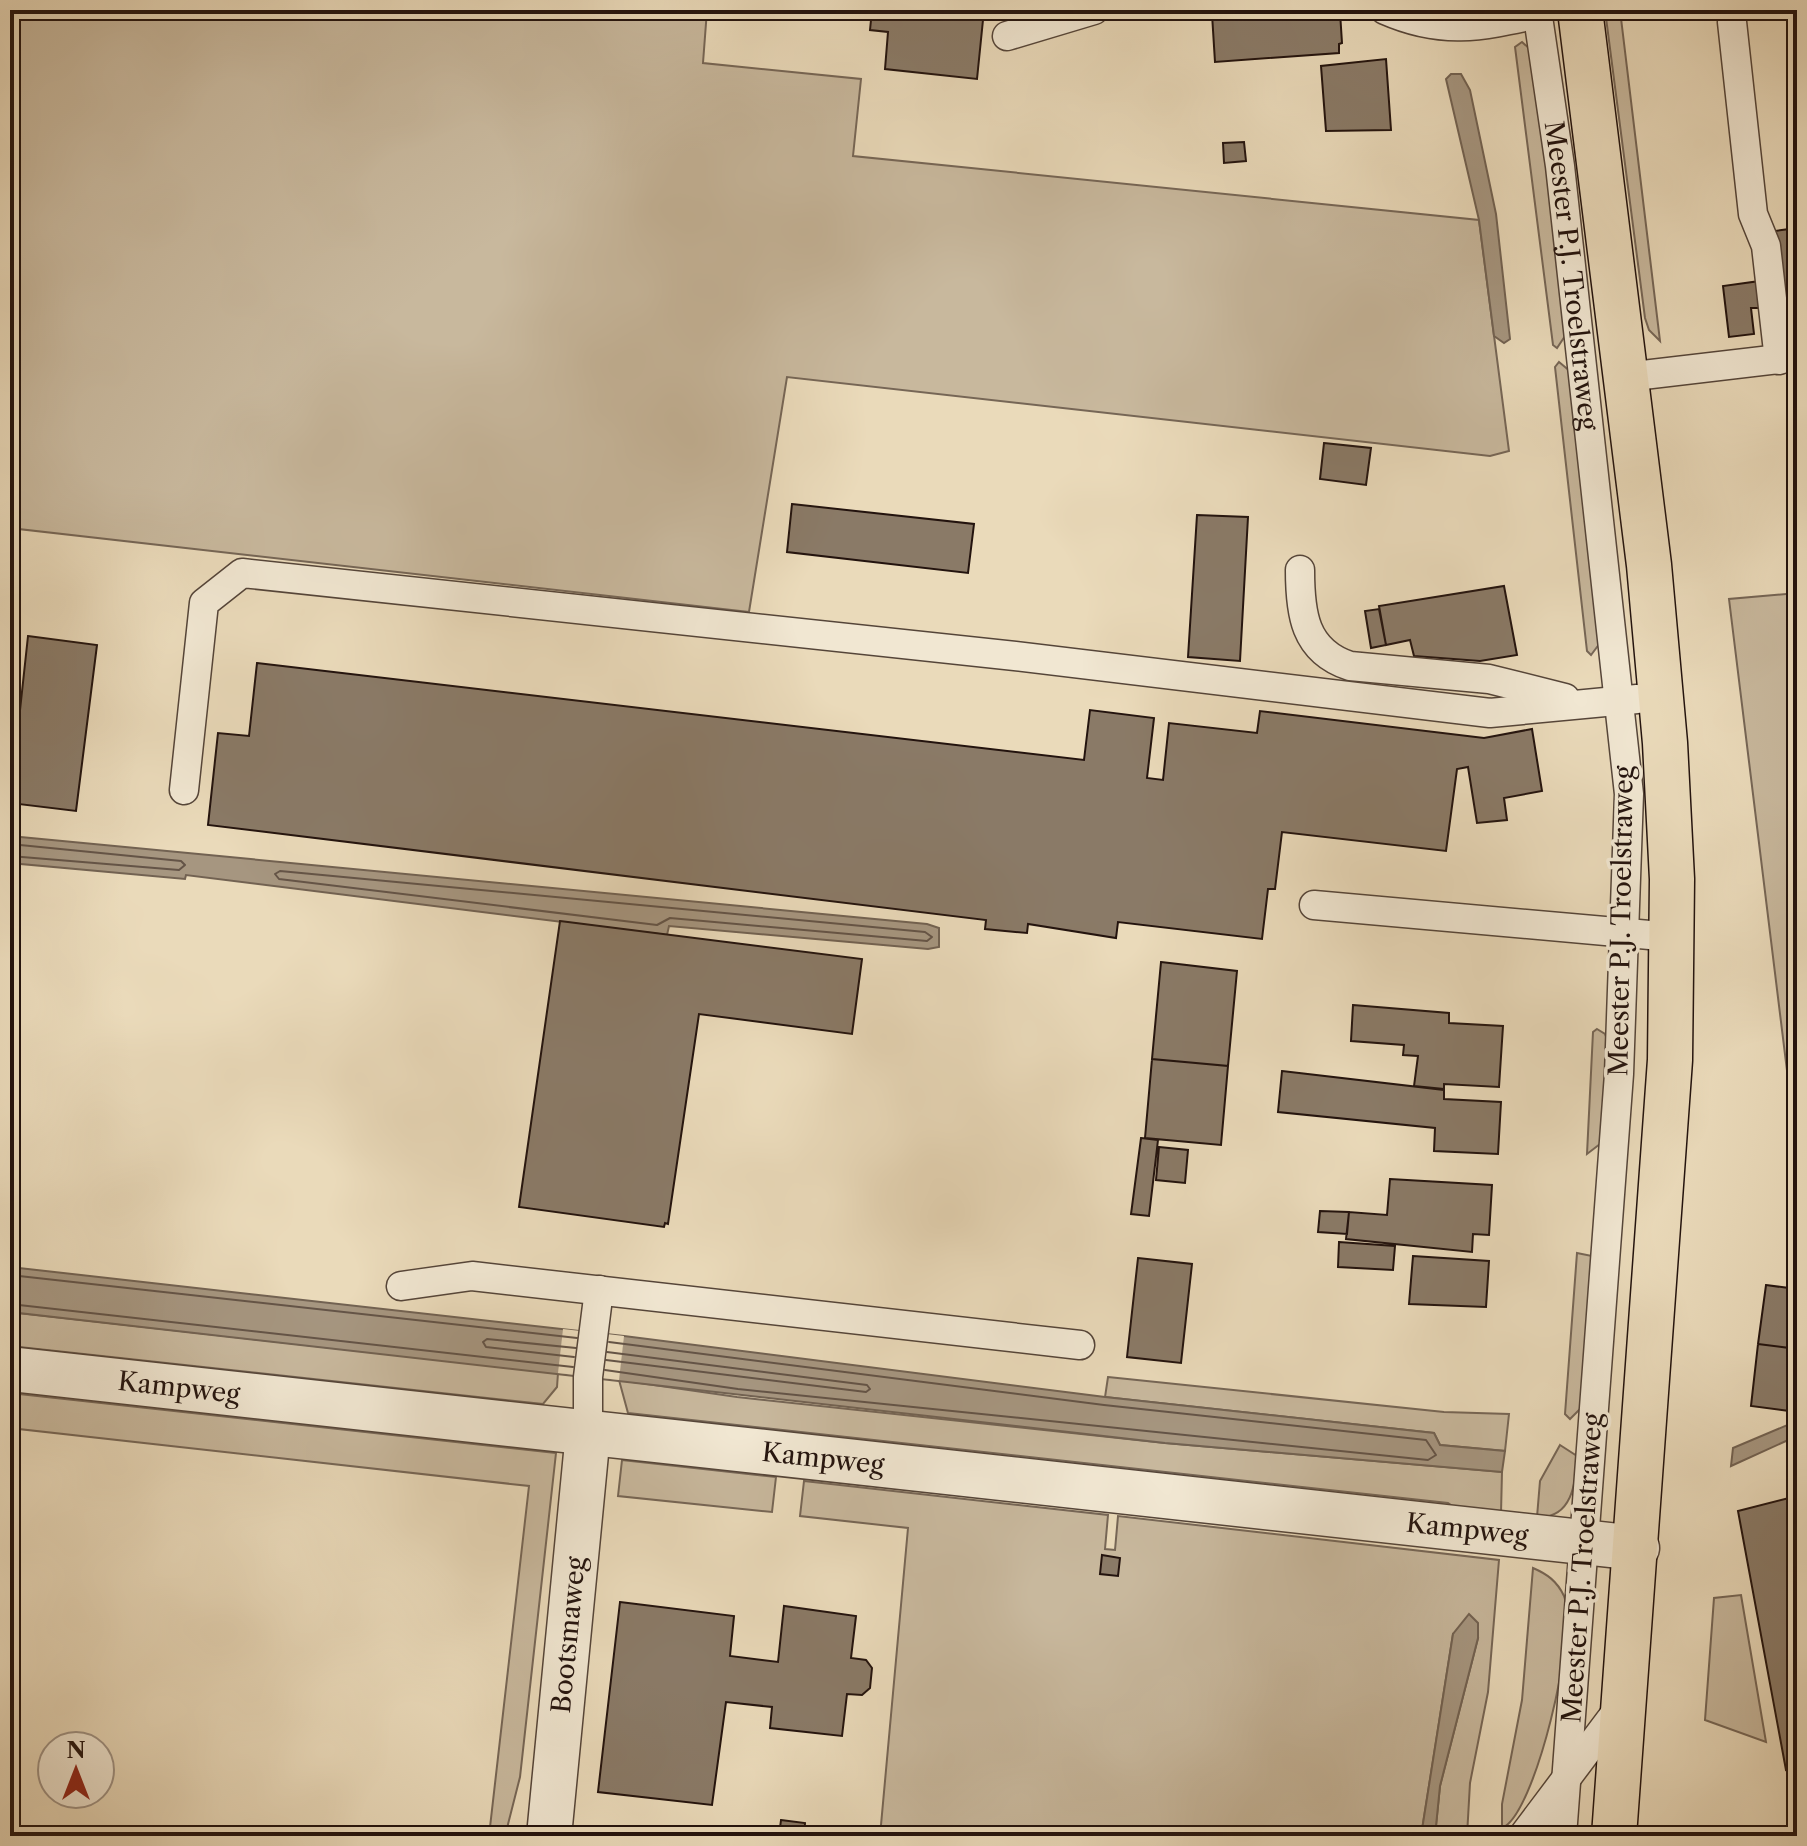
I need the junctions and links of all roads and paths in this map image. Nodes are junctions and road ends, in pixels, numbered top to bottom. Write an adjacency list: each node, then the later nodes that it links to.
1 (1094, 10): 6 (lane)
2 (1385, 10): 4 (lane)
3 (1580, 10): 8 (main road, Meester P.J. Troelstraweg)
4 (1537, 12): 10 (lane, Meester P.J. Troelstraweg)
5 (1732, 22): 7 (lane)
6 (1007, 36)
7 (1788, 358): 8 (lane)
8 (1626, 377): 10 (main road, Meester P.J. Troelstraweg)
9 (1300, 570): 11 (lane)
10 (1641, 699): 11 (lane); 14 (lane, Meester P.J. Troelstraweg); 15 (main road, Meester P.J. Troelstraweg)
11 (1585, 703): 12 (lane)
12 (184, 790)
13 (1314, 905): 14 (lane)
14 (1627, 934): 15 (lane); 21 (lane, Meester P.J. Troelstraweg)
15 (1672, 937): 22 (main road, Meester P.J. Troelstraweg)
16 (401, 1286): 17 (lane)
17 (599, 1290): 18 (lane); 20 (lane)
18 (1080, 1345)
19 (10, 1369): 20 (street, Kampweg)
20 (588, 1433): 21 (street, Kampweg); 25 (street, Bootsmaweg)
21 (1584, 1543): 22 (street, Kampweg); 24 (lane, Meester P.J. Troelstraweg)
22 (1637, 1548): 23 (main road, Meester P.J. Troelstraweg)
23 (1624, 1702): 24 (lane); 28 (main road, Meester P.J. Troelstraweg)
24 (1568, 1774): 26 (lane); 27 (lane, Meester P.J. Troelstraweg)
25 (549, 1836)
26 (1523, 1836)
27 (1562, 1836)
28 (1614, 1836)

